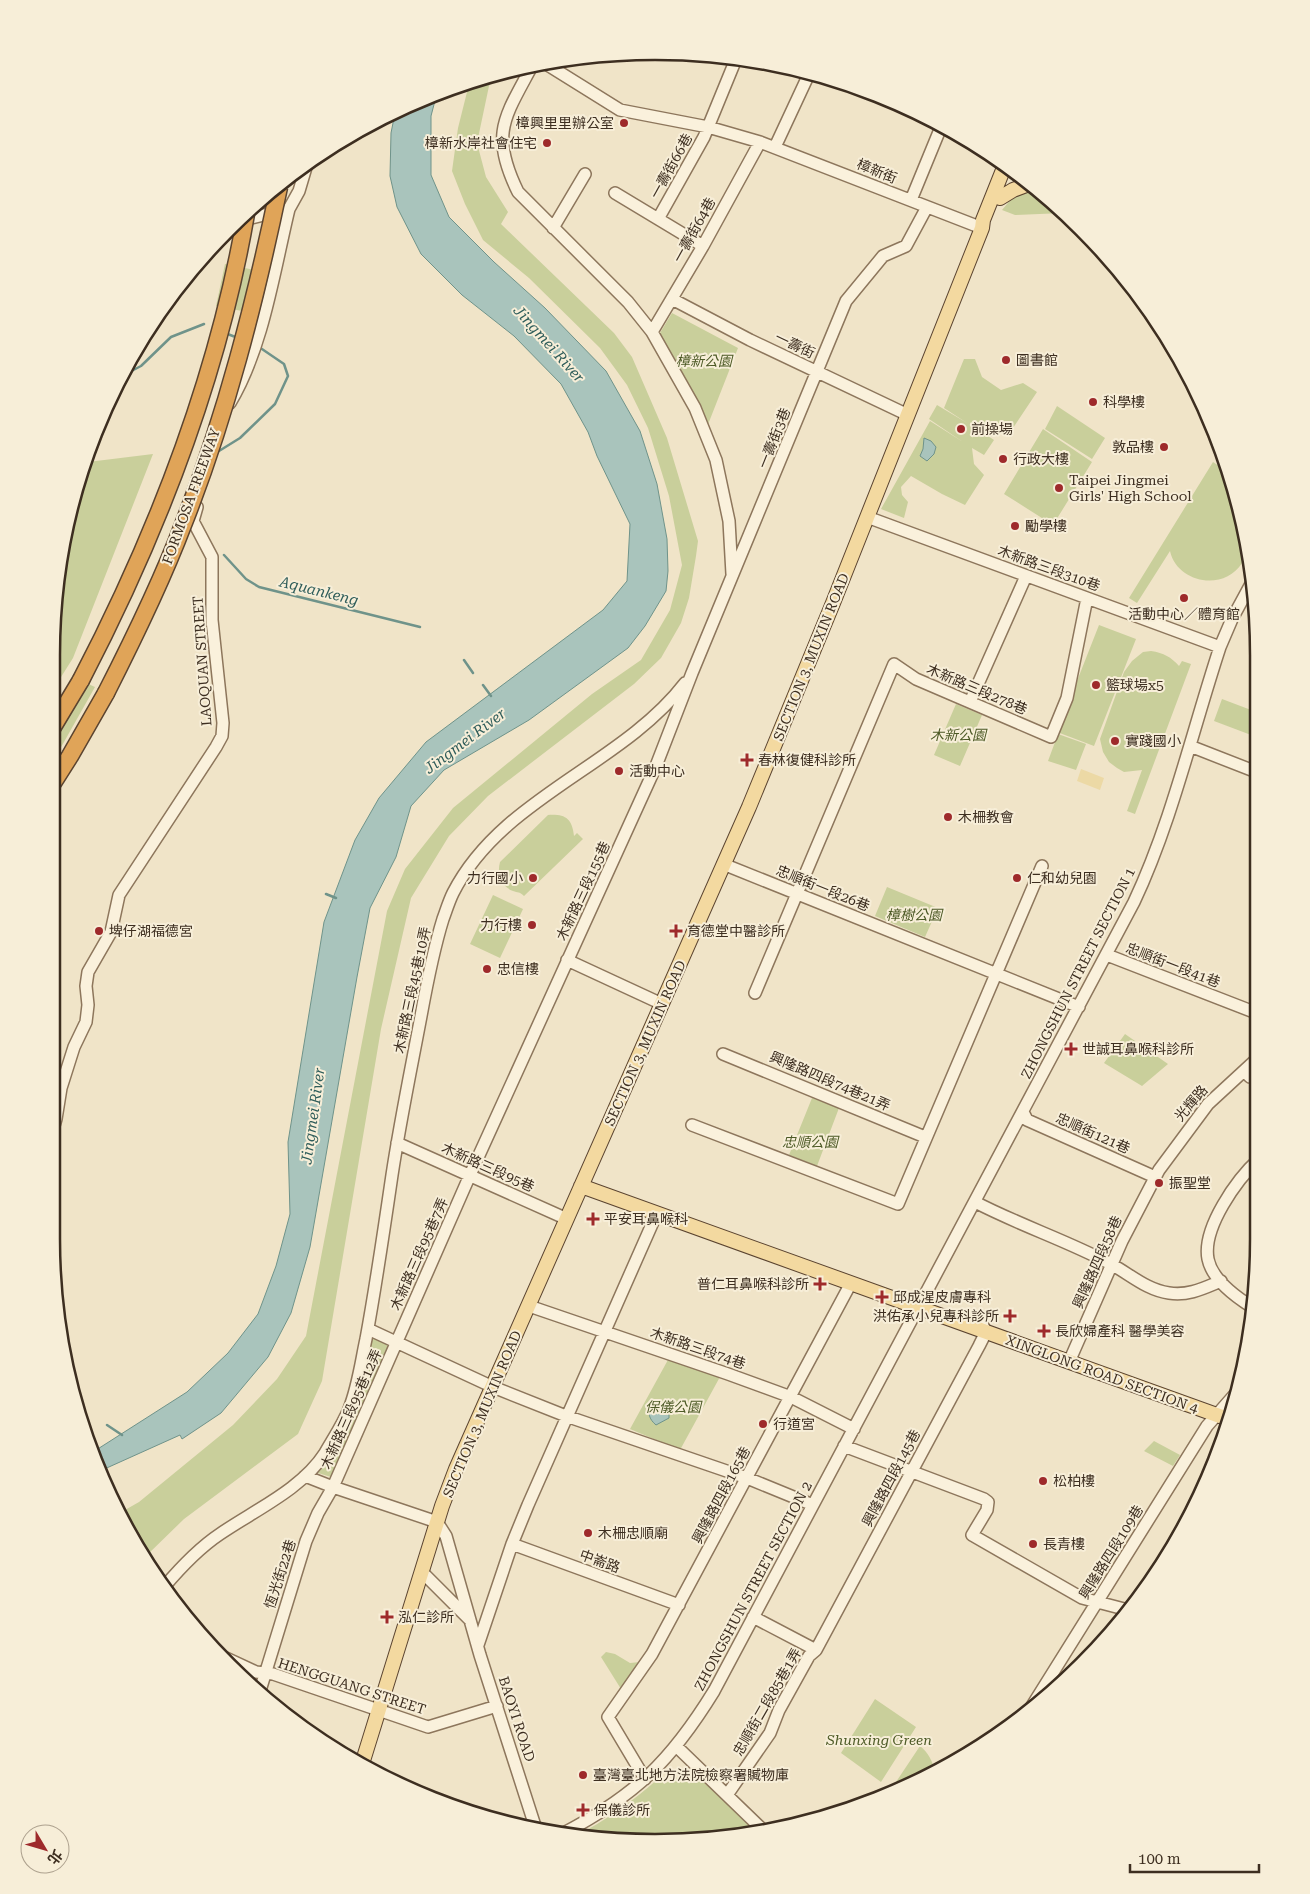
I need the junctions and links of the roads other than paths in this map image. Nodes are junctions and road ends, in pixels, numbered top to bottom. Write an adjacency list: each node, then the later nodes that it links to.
1 (733, 65): 5 (street, 一壽街66巷)
2 (554, 69): 5 (street)
3 (528, 74): 24 (street)
4 (806, 79): 8 (street)
5 (708, 127): 7 (street, 樟新街); 22 (street, 一壽街66巷)
6 (939, 133): 18 (street)
7 (760, 142): 8 (street, 樟新街); 26 (street, 一壽街64巷)
8 (774, 147): 18 (street, 樟新街)
9 (997, 168): 25 (street, SECTION 3, MUXIN ROAD)
10 (1002, 172): 25 (main road, SECTION 3, MUXIN ROAD)
11 (585, 174): 24 (street)
12 (304, 175): 20 (street, LAOQUAN STREET)
13 (1010, 178): 17 (main road, SECTION 3, MUXIN ROAD)
14 (1022, 187): 17 (main road)
15 (614, 193): 22 (street)
16 (276, 197): 42 (highway, FORMOSA FREEWAY, bridge)
17 (1000, 198): 25 (main road, SECTION 3, MUXIN ROAD)
18 (911, 200): 19 (street, 樟新街)
19 (926, 207): 25 (street, 樟新街); 29 (street, 一壽街3巷)
20 (289, 209): 21 (street); 57 (street, LAOQUAN STREET)
21 (252, 218)
22 (658, 220): 26 (street)
23 (243, 226): 39 (highway, FORMOSA FREEWAY, bridge)
24 (553, 228): 28 (street)
25 (982, 228): 30 (main road, SECTION 3, MUXIN ROAD)
26 (703, 246): 27 (street, 一壽街64巷)
27 (672, 299): 28 (street, 一壽街64巷); 29 (street, 一壽街)
28 (652, 332): 33 (street)
29 (816, 371): 30 (street, 一壽街); 33 (street, 一壽街3巷)
30 (908, 415): 31 (main road, SECTION 3, MUXIN ROAD)
31 (867, 518): 32 (street, 木新路三段310巷); 43 (main road, SECTION 3, MUXIN ROAD)
32 (1026, 576): 35 (street, 木新路三段310巷); 38 (street)
33 (731, 581): 37 (street, 一壽街3巷)
34 (1247, 592): 36 (street, ZHONGSHUN STREET SECTION 1)
35 (1087, 598): 36 (street, 木新路三段310巷); 38 (street, 木新路三段278巷)
36 (1220, 647): 40 (street, ZHONGSHUN STREET SECTION 1)
37 (694, 670): 47 (street, 木新路三段155巷); 61 (street, 木新路三段45巷10弄)
38 (970, 702): 45 (street, 木新路三段278巷)
39 (60, 715)
40 (1190, 746): 41 (street); 46 (street, ZHONGSHUN STREET SECTION 1)
41 (1250, 769)
42 (60, 772)
43 (723, 864): 45 (street, 忠順街一段26巷); 50 (main road, SECTION 3, MUXIN ROAD)
44 (1042, 866): 48 (street)
45 (797, 894): 48 (street, 忠順街一段26巷); 49 (street)
46 (1107, 955): 51 (street, ZHONGSHUN STREET SECTION 1); 52 (street, 忠順街一段41巷)
47 (567, 960): 50 (street, 木新路三段155巷); 63 (street, 木新路三段95巷7弄)
48 (996, 974): 51 (street, 忠順街一段26巷); 60 (street)
49 (755, 993)
50 (662, 1004): 65 (main road, SECTION 3, MUXIN ROAD)
51 (1079, 1007): 58 (street, ZHONGSHUN STREET SECTION 1)
52 (1250, 1011)
53 (723, 1054): 60 (street, 興隆路四段74巷21弄)
54 (1250, 1065): 55 (street, 光輝路)
55 (1244, 1071): 56 (street); 64 (street, 光輝路)
56 (1250, 1077)
57 (60, 1094)
58 (1023, 1112): 64 (street, 忠順街121巷); 66 (street, ZHONGSHUN STREET SECTION 1)
59 (692, 1125): 60 (street)
60 (926, 1137)
61 (397, 1143): 63 (street, 木新路三段95巷); 76 (street, 木新路三段45巷10弄)
62 (1250, 1168): 70 (street)
63 (470, 1175): 68 (street, 木新路三段95巷); 78 (street, 木新路三段95巷7弄)
64 (1155, 1177): 69 (street, 興隆路四段58巷)
65 (583, 1182): 67 (main road, XINGLONG ROAD SECTION 4); 68 (main road, SECTION 3, MUXIN ROAD); 72 (main road, XINGLONG ROAD SECTION 4)
66 (975, 1202): 69 (street); 72 (street, ZHONGSHUN STREET SECTION 1)
67 (657, 1213): 71 (main road, XINGLONG ROAD SECTION 4); 77 (street)
68 (567, 1219): 74 (main road, SECTION 3, MUXIN ROAD)
69 (1112, 1264): 70 (street); 79 (street, 興隆路四段58巷)
70 (1221, 1281): 73 (street)
71 (851, 1283): 72 (main road, XINGLONG ROAD SECTION 4); 81 (street, 興隆路四段165巷)
72 (920, 1303): 75 (main road, XINGLONG ROAD SECTION 4); 85 (street, ZHONGSHUN STREET SECTION 2)
73 (1246, 1303)
74 (528, 1306): 77 (street, 木新路三段74巷); 80 (main road, SECTION 3, MUXIN ROAD)
75 (983, 1326): 79 (main road, XINGLONG ROAD SECTION 4); 87 (street, 興隆路四段145巷)
76 (368, 1329): 78 (street); 88 (street, 木新路三段45巷10弄)
77 (604, 1332): 81 (street, 木新路三段74巷); 84 (street)
78 (396, 1344): 80 (street); 90 (street, 木新路三段95巷12弄)
79 (1070, 1358): 82 (main road, XINGLONG ROAD SECTION 4)
80 (492, 1387): 84 (street); 92 (main road, SECTION 3, MUXIN ROAD)
81 (791, 1397): 85 (street, 木新路三段74巷); 89 (street, 興隆路四段165巷)
82 (1224, 1413)
83 (1223, 1414): 96 (street, 興隆路四段109巷)
84 (566, 1416): 89 (street); 93 (street)
85 (854, 1429): 86 (street, ZHONGSHUN STREET SECTION 2)
86 (844, 1446): 87 (street); 91 (street, ZHONGSHUN STREET SECTION 2)
87 (912, 1471): 96 (street); 102 (street, 興隆路四段145巷)
88 (305, 1476): 90 (street); 95 (street, 木新路三段45巷10弄)
89 (747, 1478): 91 (street); 97 (street, 興隆路四段165巷)
90 (333, 1487): 92 (street); 104 (street, 恆光街22巷)
91 (813, 1505): 99 (street, ZHONGSHUN STREET SECTION 2)
92 (437, 1522): 94 (main road, SECTION 3, MUXIN ROAD); 100 (street, BAOYI ROAD)
93 (512, 1544): 97 (street, 中崙路); 101 (street)
94 (422, 1572): 100 (street); 108 (main road, SECTION 3, MUXIN ROAD)
95 (169, 1582)
96 (1097, 1602): 98 (street); 106 (street, 興隆路四段109巷)
97 (679, 1605): 111 (street, 興隆路四段165巷)
98 (1121, 1608)
99 (754, 1617): 102 (street); 109 (street, ZHONGSHUN STREET SECTION 2)
100 (471, 1621): 101 (street, BAOYI ROAD)
101 (478, 1645): 107 (street, BAOYI ROAD)
102 (816, 1650): 112 (street, 忠順街二段85巷1弄)
103 (237, 1663): 104 (street, HENGGUANG STREET)
104 (260, 1673): 105 (street, 恆光街22巷); 108 (street, HENGGUANG STREET)
105 (260, 1683)
106 (1042, 1690)
107 (497, 1706): 108 (street, HENGGUANG STREET); 113 (street, BAOYI ROAD)
108 (379, 1710): 110 (main road, SECTION 3, MUXIN ROAD)
109 (676, 1746): 111 (street, ZHONGSHUN STREET SECTION 2); 112 (street)
110 (364, 1758)
111 (645, 1779): 115 (street, ZHONGSHUN STREET SECTION 2)
112 (727, 1795): 114 (street)
113 (534, 1822)
114 (758, 1825)
115 (572, 1828)

